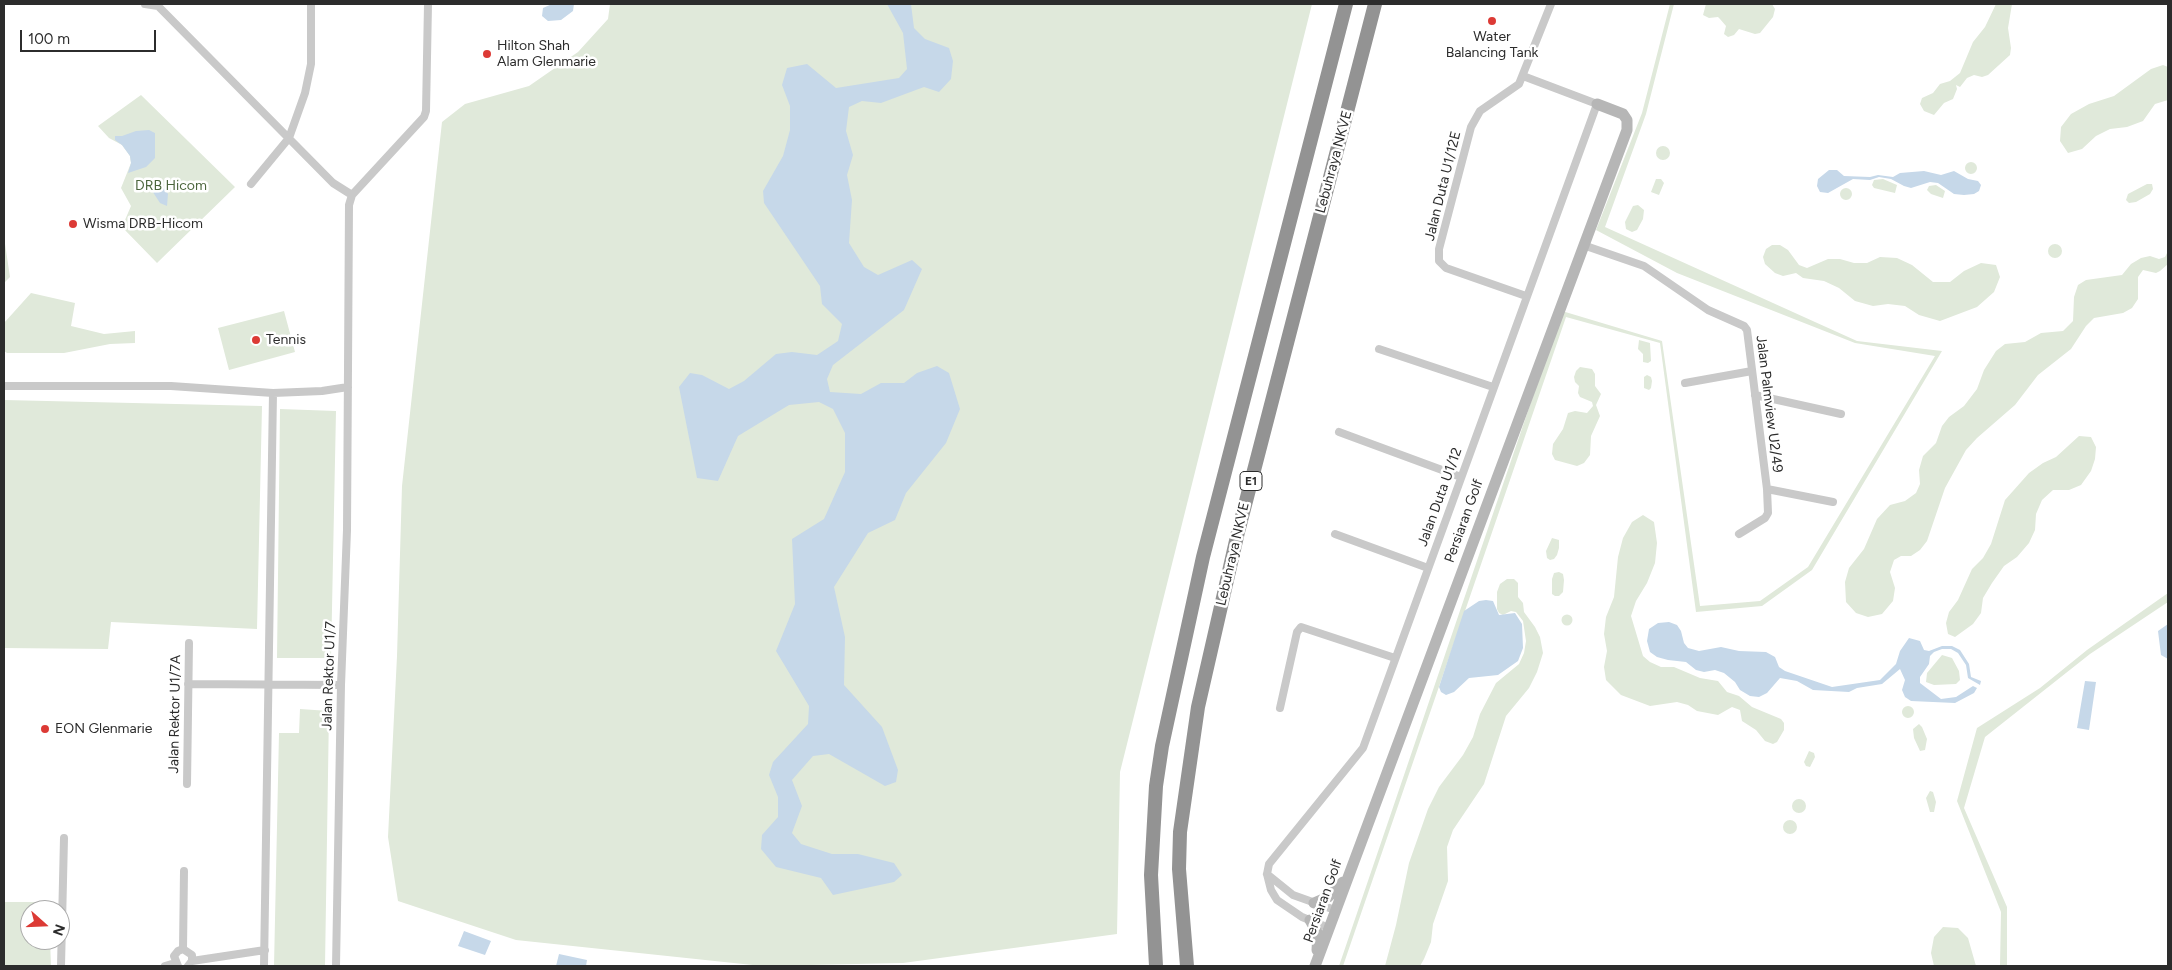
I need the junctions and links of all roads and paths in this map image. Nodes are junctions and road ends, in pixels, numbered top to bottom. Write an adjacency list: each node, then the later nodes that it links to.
1 (145, 4): 7 (street)
2 (311, 4): 10 (street)
3 (428, 4): 12 (street)
4 (1346, 4): 56 (highway, Lebuhraya NKVE / E1)
5 (1375, 4): 57 (highway, Lebuhraya NKVE / E1)
6 (1551, 4): 8 (street)
7 (158, 5): 10 (street)
8 (1523, 76): 9 (street); 14 (street, Jalan Duta U1/12E)
9 (1597, 104): 13 (street, Persiaran Golf); 14 (street, Jalan Duta U1/12)
10 (289, 138): 11 (street); 12 (street)
11 (251, 184)
12 (352, 194): 19 (street, Jalan Rektor U1/7)
13 (1583, 245): 16 (street, Jalan Palmview U2/49); 41 (street, Persiaran Golf)
14 (1526, 296): 20 (street, Jalan Duta U1/12)
15 (1379, 349): 20 (street)
16 (1752, 371): 17 (street); 22 (street, Jalan Palmview U2/49)
17 (1684, 383)
18 (4, 386): 21 (street)
19 (348, 387): 21 (street); 34 (street, Jalan Rektor U1/7)
20 (1493, 387): 25 (street, Jalan Duta U1/12)
21 (273, 393): 35 (street)
22 (1755, 395): 23 (street); 26 (street, Jalan Palmview U2/49)
23 (1841, 414)
24 (1339, 432): 25 (street)
25 (1460, 477): 30 (street, Jalan Duta U1/12)
26 (1768, 490): 27 (street); 29 (street, Jalan Palmview U2/49)
27 (1833, 502)
28 (1334, 534): 30 (street)
29 (1739, 534)
30 (1428, 568): 32 (street, Jalan Duta U1/12)
31 (189, 644): 33 (street, Jalan Rektor U1/7A)
32 (1395, 658): 36 (street); 40 (street, Jalan Duta U1/12)
33 (188, 684): 35 (street); 37 (street, Jalan Rektor U1/7A)
34 (341, 685): 35 (street); 55 (street, Jalan Rektor U1/7)
35 (269, 686): 49 (street)
36 (1280, 708)
37 (187, 784)
38 (64, 838): 52 (street)
39 (184, 871): 48 (street)
40 (1267, 874): 42 (street); 44 (street)
41 (1348, 875): 43 (street); 45 (street, Persiaran Golf)
42 (1293, 895): 43 (street); 44 (street)
43 (1314, 903): 45 (street)
44 (1286, 908): 46 (street)
45 (1335, 910): 47 (street, Persiaran Golf)
46 (1310, 920): 47 (street); 58 (street)
47 (1329, 928): 58 (street, Persiaran Golf)
48 (183, 949): 50 (street); 51 (street)
49 (265, 950): 50 (street); 54 (street)
50 (190, 963)
51 (177, 964): 53 (street)
52 (61, 966)
53 (165, 966)
54 (264, 966)
55 (336, 966)
56 (1156, 966)
57 (1187, 966)
58 (1315, 966)

